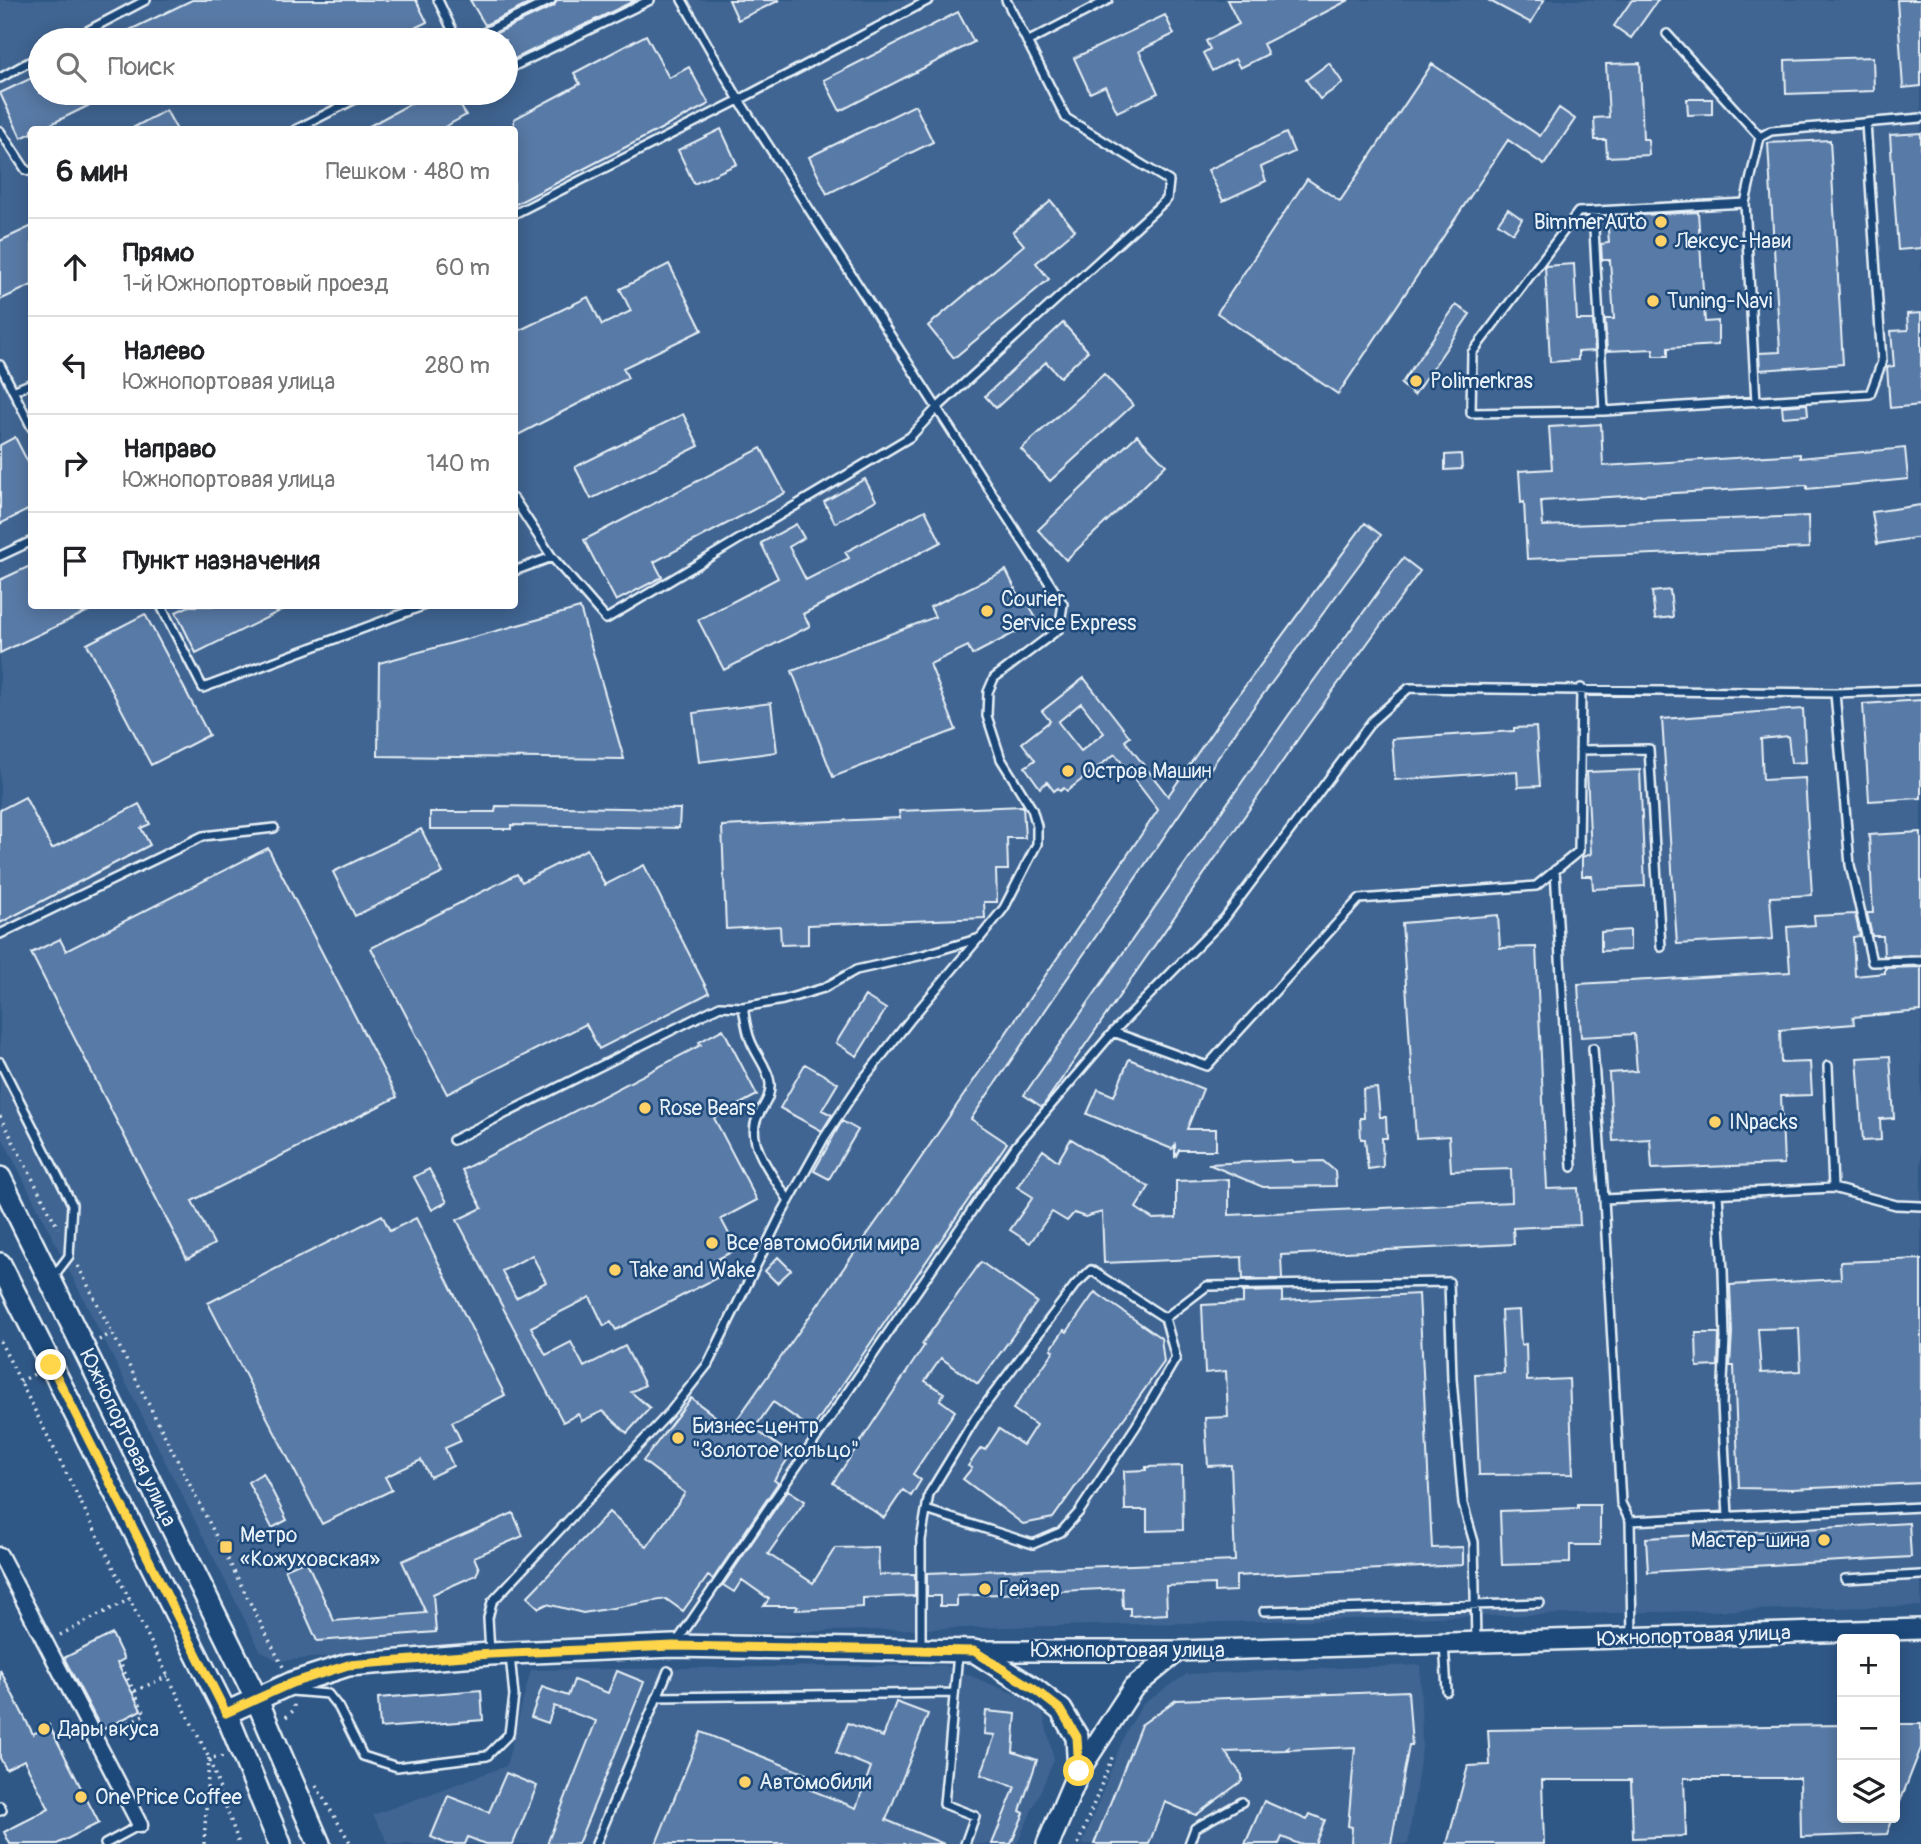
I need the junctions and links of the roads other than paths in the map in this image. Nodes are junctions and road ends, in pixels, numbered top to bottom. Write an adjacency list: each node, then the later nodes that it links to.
1 (146, 0): 9 (lane)
2 (438, 0): 10 (lane)
3 (551, 0): 11 (lane)
4 (650, 0): 15 (lane)
5 (682, 0): 17 (lane)
6 (929, 0): 17 (lane)
7 (1006, 0): 13 (lane)
8 (1108, 0): 13 (lane)
9 (93, 28)
10 (451, 28)
11 (494, 28)
12 (1667, 34): 23 (lane)
13 (1027, 42): 32 (lane)
14 (28, 63): 16 (lane)
15 (518, 65)
16 (0, 78)
17 (739, 100): 27 (lane); 32 (lane)
18 (344, 105): 21 (lane)
19 (1921, 118): 20 (lane)
20 (1866, 123): 23 (lane); 31 (lane)
21 (303, 126)
22 (0, 131): 24 (lane)
23 (1760, 137): 25 (lane)
24 (28, 171)
25 (1745, 203): 26 (lane); 31 (lane)
26 (1593, 211): 33 (lane); 33 (lane)
27 (518, 212)
28 (0, 365): 30 (lane)
29 (28, 385): 30 (lane)
30 (13, 391): 34 (lane)
31 (1756, 401): 33 (lane)
32 (937, 408): 38 (lane); 49 (lane)
33 (1604, 411)
34 (28, 420)
35 (518, 505): 38 (lane)
36 (28, 543): 37 (lane)
37 (0, 556)
38 (552, 557): 39 (lane)
39 (518, 570)
40 (163, 609): 41 (lane)
41 (415, 609)
42 (1581, 688): 44 (lane); 45 (lane); 53 (lane)
43 (1921, 690): 44 (lane)
44 (1835, 693): 51 (lane)
45 (1580, 750): 47 (lane); 50 (lane)
46 (274, 828): 48 (lane)
47 (1555, 870): 53 (lane); 58 (lane)
48 (0, 934)
49 (980, 938): 52 (lane); 63 (lane)
50 (1661, 947)
51 (1921, 961)
52 (743, 1007): 57 (lane); 63 (lane)
53 (1113, 1032): 82 (lane)
54 (1593, 1048): 62 (lane)
55 (0, 1062): 66 (lane)
56 (1828, 1066): 60 (lane)
57 (453, 1140)
58 (1572, 1167)
59 (0, 1178): 66 (main road, Южнопортовая улица)
60 (1833, 1188): 61 (lane); 64 (lane)
61 (1718, 1194): 62 (lane); 70 (lane)
62 (1604, 1199): 71 (lane)
63 (789, 1201): 86 (lane)
64 (1921, 1206)
65 (0, 1264): 93 (main road, Южнопортовая улица)
66 (50, 1280): 92 (main road, Южнопортовая улица)
67 (1165, 1318): 69 (lane); 69 (lane); 76 (lane)
68 (1921, 1507): 70 (lane)
69 (926, 1510): 83 (lane)
70 (1728, 1516): 71 (lane)
71 (1630, 1521): 79 (lane)
72 (0, 1555): 96 (street)
73 (1921, 1575): 74 (lane)
74 (1845, 1579)
75 (1540, 1603): 76 (lane)
76 (1475, 1605): 77 (lane); 80 (lane)
77 (1264, 1611)
78 (1921, 1629): 79 (street, Южнопортовая улица)
79 (1632, 1638): 80 (street, Южнопортовая улица)
80 (1476, 1642): 81 (street, Южнопортовая улица)
81 (1444, 1643): 85 (street, Южнопортовая улица); 89 (lane)
82 (673, 1646): 83 (main road, Южнопортовая улица); 86 (main road, Южнопортовая улица)
83 (921, 1650): 84 (main road, Южнопортовая улица)
84 (966, 1650): 85 (street, Южнопортовая улица); 90 (lane); 94 (main road)
85 (1178, 1651): 94 (street)
86 (500, 1654): 88 (main road, Южнопортовая улица); 88 (lane)
87 (668, 1671): 91 (lane)
88 (293, 1687): 92 (main road, Южнопортовая улица)
89 (1447, 1691)
90 (954, 1693): 91 (lane); 101 (lane)
91 (657, 1697): 100 (lane)
92 (256, 1698): 93 (main road, Южнопортовая улица); 99 (main road, Южнопортовая улица)
93 (226, 1713): 98 (main road, Южнопортовая улица)
94 (1079, 1771): 102 (main road)
95 (1242, 1802): 103 (lane)
96 (140, 1825): 97 (lane)
97 (105, 1844)
98 (279, 1844)
99 (319, 1844)
100 (596, 1844)
101 (965, 1844)
102 (1048, 1844)
103 (1189, 1844)

